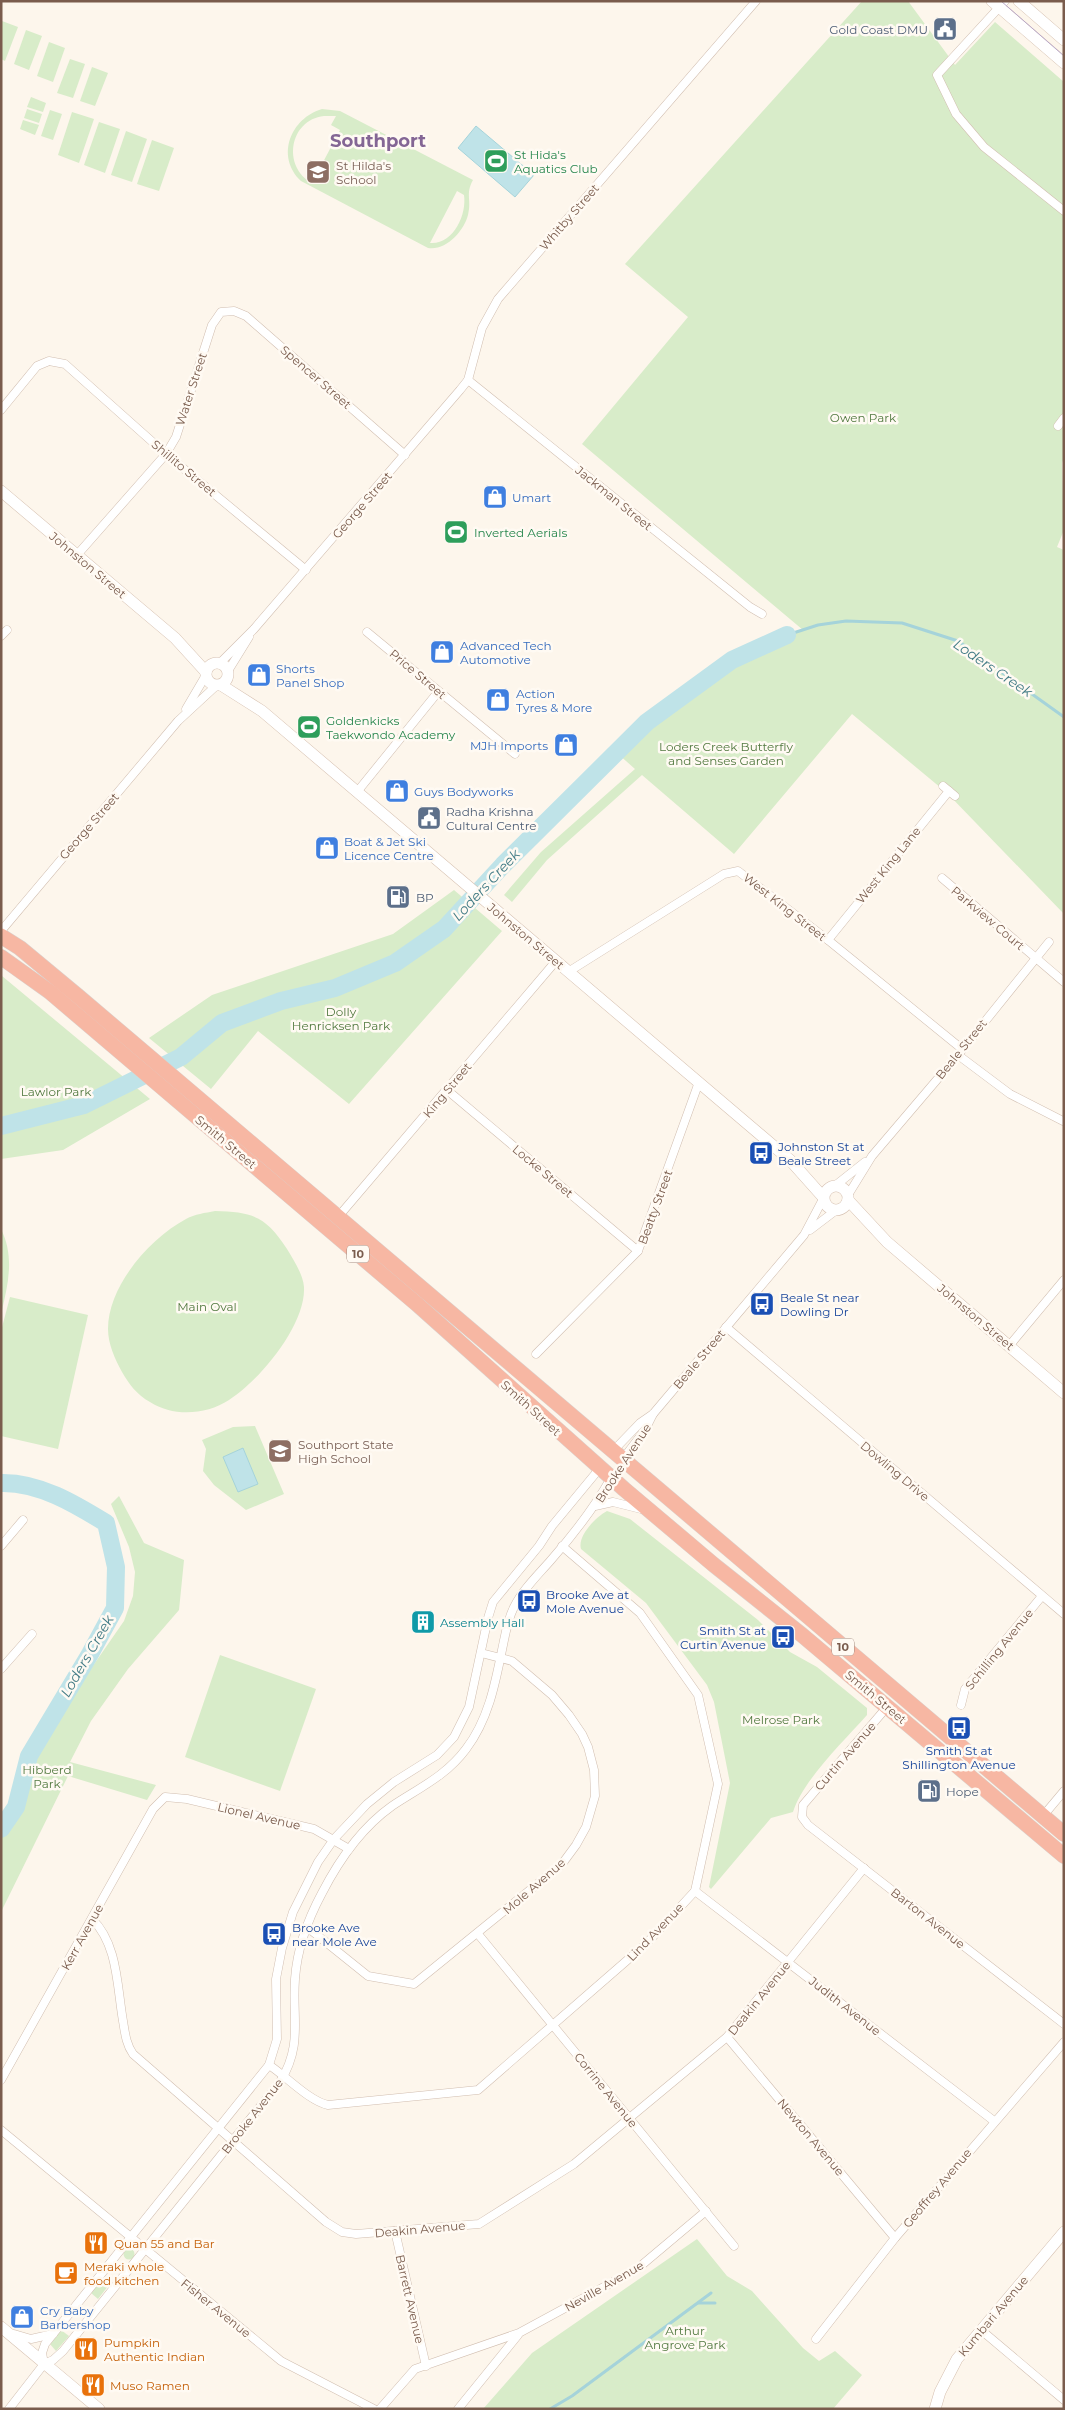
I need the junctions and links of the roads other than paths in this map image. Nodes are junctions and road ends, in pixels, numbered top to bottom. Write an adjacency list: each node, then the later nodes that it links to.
1 (756, 1): 8 (street, Whitby Street)
2 (1018, 1): 4 (street)
3 (999, 3): 5 (street); 6 (street)
4 (1064, 40)
5 (1064, 63)
6 (1064, 211)
7 (221, 312): 12 (street, Water Street); 13 (street, Spencer Street)
8 (468, 380): 13 (street, George Street); 17 (street, Jackman Street)
9 (1, 410): 12 (street, Shillito Street)
10 (1064, 418): 11 (street)
11 (1058, 426)
12 (166, 454): 15 (street, Water Street); 16 (street, Shillito Street)
13 (405, 455): 16 (street, George Street)
14 (1, 491): 15 (street, Johnston Street)
15 (77, 555): 19 (street, Johnston Street)
16 (306, 570): 21 (street, George Street)
17 (762, 614)
18 (367, 632): 22 (street, Price Street)
19 (175, 638): 20 (street, Johnston Street); 21 (street, Johnston Street)
20 (206, 673): 21 (street); 21 (street, Johnston Street); 23 (street, George Street)
21 (222, 674): 23 (street, George Street); 25 (street, Johnston Street)
22 (438, 692): 24 (street, Price Street); 25 (street)
23 (178, 722): 28 (street, George Street)
24 (515, 754)
25 (357, 792): 34 (street, Johnston Street)
26 (955, 796): 30 (street, West King Lane)
27 (942, 878): 33 (street, Parkview Court)
28 (1, 931)
29 (1, 936): 38 (highway, Smith Street / 10)
30 (828, 940): 35 (street, West King Street); 37 (street, West King Street)
31 (1049, 942): 33 (street, Beale Street)
32 (1, 956): 38 (highway, Smith Street / 10)
33 (1035, 958): 36 (street, Parkview Court); 37 (street, Beale Street)
34 (556, 961): 35 (street, Johnston Street); 40 (street, King Street)
35 (568, 972): 39 (street, Johnston Street)
36 (1064, 982)
37 (960, 1052): 41 (street, West King Street); 42 (street, Beale Street)
38 (134, 1054): 48 (highway, Smith Street / 10); 59 (highway, Smith Street / 10)
39 (699, 1082): 43 (street, Johnston Street); 51 (street, Beatty Street)
40 (447, 1090): 48 (street, King Street); 51 (street, Locke Street)
41 (1063, 1121)
42 (872, 1156): 44 (street, Beale Street); 46 (street, Beale Street)
43 (790, 1160): 44 (street, Johnston Street); 45 (street, Johnston Street)
44 (835, 1186): 45 (street); 46 (street)
45 (823, 1198): 47 (street); 49 (street, Beale Street)
46 (848, 1198): 47 (street); 50 (street, Johnston Street)
47 (837, 1210): 49 (street, Beale Street); 50 (street, Johnston Street)
48 (338, 1217): 58 (highway, Smith Street / 10)
49 (804, 1235): 53 (street, Beale Street)
50 (887, 1242): 54 (street, Johnston Street)
51 (638, 1252): 55 (street, Beatty Street)
52 (1064, 1280): 54 (street)
53 (726, 1327): 57 (street, Beale Street); 65 (street, Dowling Drive)
54 (1009, 1346): 56 (street, Johnston Street)
55 (536, 1354)
56 (1064, 1393)
57 (653, 1414): 58 (street, Brooke Avenue); 58 (street, Brooke Avenue)
58 (618, 1455): 59 (highway, Brooke Avenue); 76 (highway, Smith Street / 10)
59 (606, 1473): 60 (street, Brooke Avenue); 61 (highway, Smith Street / 10); 68 (street, Brooke Avenue)
60 (595, 1506): 61 (street); 64 (street, Brooke Avenue)
61 (653, 1514): 72 (highway, Smith Street / 10)
62 (23, 1520): 63 (street)
63 (1, 1546)
64 (562, 1546): 69 (street, Brooke Avenue); 82 (street)
65 (1042, 1596): 66 (street, Dowling Drive); 71 (street, Schilling Avenue)
66 (1064, 1614)
67 (32, 1634): 70 (street)
68 (481, 1653): 69 (street, Mole Avenue); 78 (street, Brooke Avenue)
69 (501, 1656): 79 (street, Brooke Avenue); 85 (street, Mole Avenue)
70 (1, 1669)
71 (961, 1705)
72 (887, 1707): 75 (street, Curtin Avenue); 80 (highway, Smith Street / 10)
73 (1064, 1791): 76 (street)
74 (165, 1796): 78 (street, Lionel Avenue); 83 (street, Kerr Avenue)
75 (802, 1806): 81 (street, Barton Avenue)
76 (1043, 1816): 77 (highway, Smith Street / 10)
77 (1064, 1834)
78 (334, 1839): 79 (street, Lionel Avenue); 91 (street, Brooke Avenue)
79 (348, 1849): 84 (street, Brooke Avenue)
80 (1064, 1856)
81 (864, 1868): 86 (street, Deakin Avenue); 87 (street, Barton Avenue)
82 (695, 1891): 86 (street, Judith Avenue); 88 (street, Lind Avenue)
83 (92, 1919): 93 (street, Kerr Avenue); 96 (street, Deakin Avenue)
84 (307, 1927): 85 (street, Mole Avenue); 92 (street, Brooke Avenue)
85 (478, 1934): 88 (street, Corrine Avenue)
86 (788, 1962): 89 (street, Deakin Avenue); 95 (street, Judith Avenue)
87 (1064, 2024)
88 (554, 2025): 92 (street, Lind Avenue); 94 (street, Corrine Avenue)
89 (727, 2037): 94 (street, Deakin Avenue); 103 (street, Newton Avenue)
90 (1064, 2042): 95 (street, Geoffrey Avenue)
91 (269, 2065): 92 (street, Lind Avenue); 96 (street, Brooke Avenue)
92 (284, 2074): 98 (street, Brooke Avenue)
93 (1, 2080)
94 (629, 2120): 99 (street, Corrine Avenue); 100 (street, Deakin Avenue)
95 (994, 2121): 103 (street, Geoffrey Avenue)
96 (219, 2128): 98 (street, Deakin Avenue); 102 (street, Brooke Avenue)
97 (1, 2130): 102 (street, Fisher Avenue)
98 (233, 2141): 100 (street, Deakin Avenue); 105 (street, Brooke Avenue)
99 (706, 2211): 104 (street, Corrine Avenue); 109 (street, Neville Avenue)
100 (395, 2231): 112 (street, Barrett Avenue)
101 (1064, 2232): 107 (street, Kumbari Avenue)
102 (131, 2237): 105 (street, Fisher Avenue); 108 (street, Brooke Avenue)
103 (895, 2238): 110 (street, Geoffrey Avenue)
104 (734, 2246)
105 (144, 2249): 111 (street, Brooke Avenue); 116 (street, Fisher Avenue)
106 (4, 2329): 108 (street); 111 (street)
107 (981, 2330): 113 (street); 119 (street, Kumbari Avenue)
108 (53, 2334): 111 (street, Brooke Avenue)
109 (520, 2334): 112 (street, Neville Avenue); 118 (street, Neville Avenue)
110 (816, 2339)
111 (44, 2364): 114 (street); 115 (street)
112 (426, 2366): 117 (street, Neville Avenue)
113 (1064, 2400)
114 (9, 2409)
115 (98, 2409)
116 (374, 2409)
117 (380, 2409)
118 (458, 2409)
119 (935, 2409)

